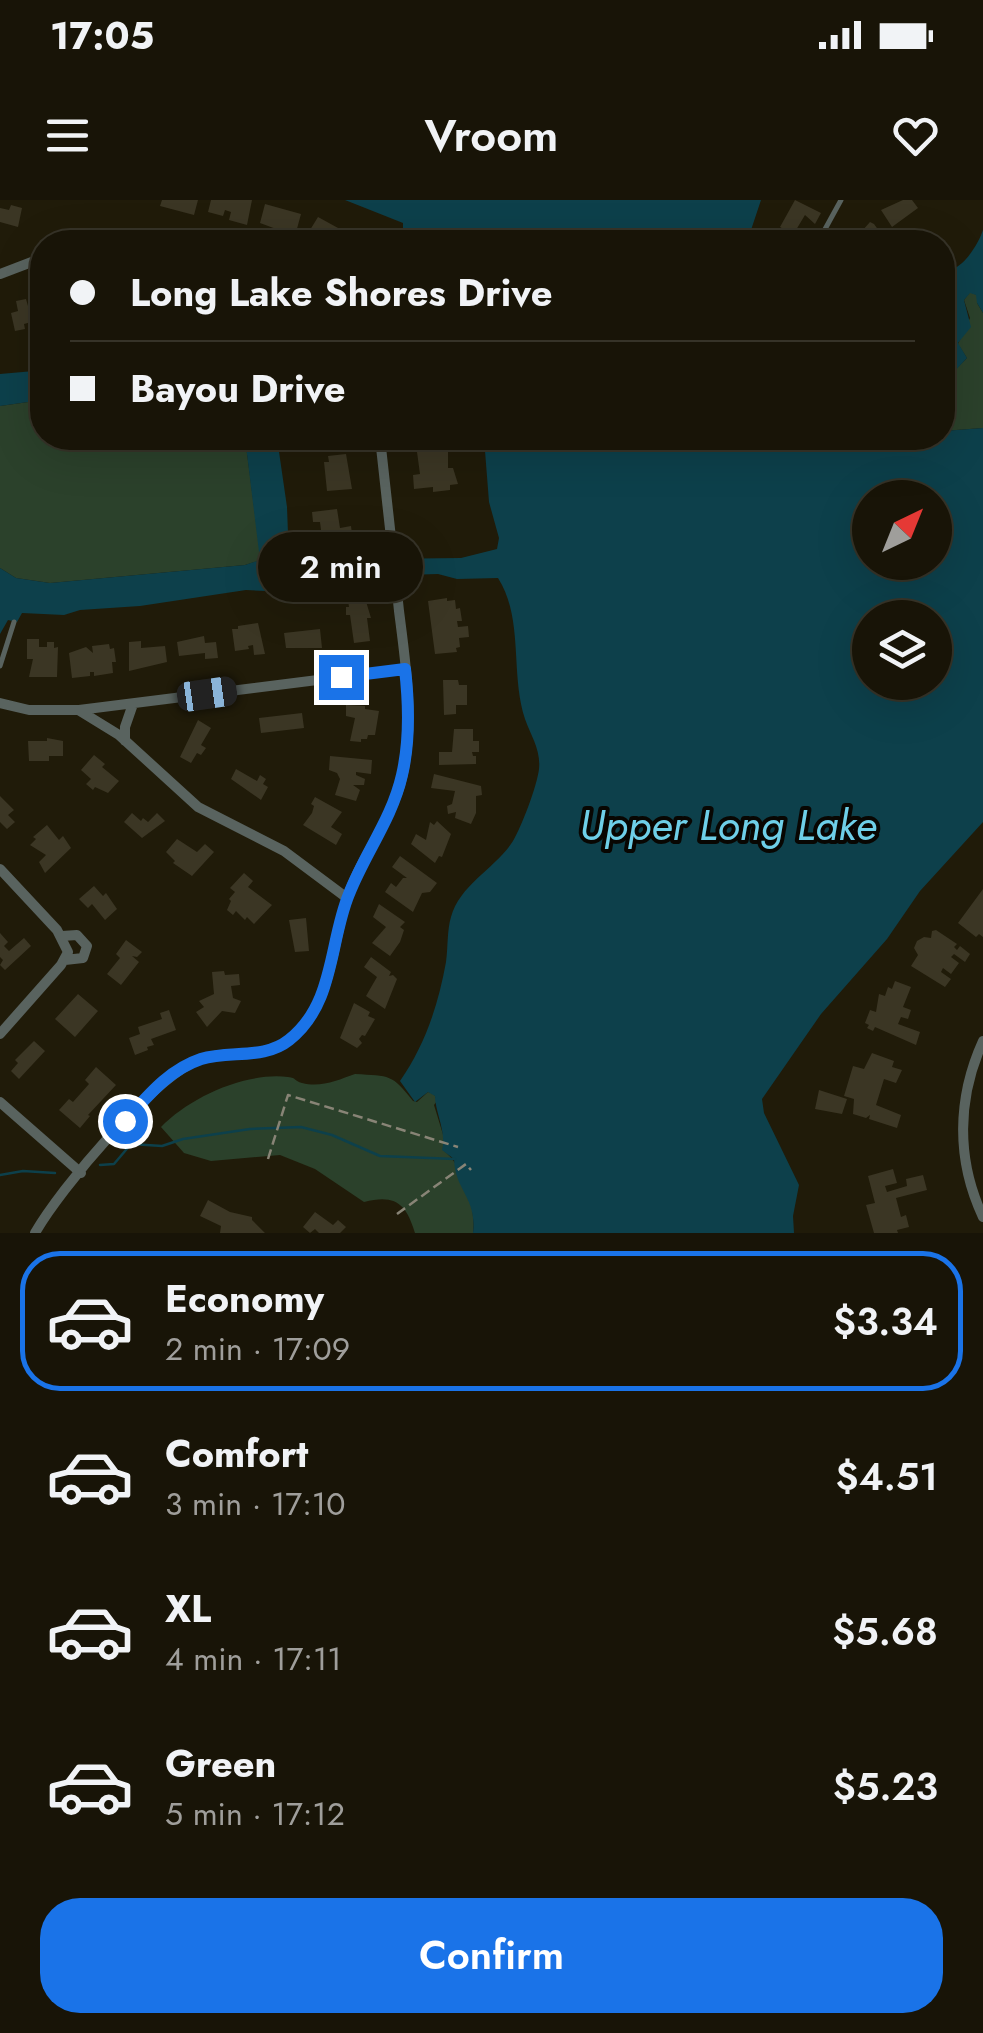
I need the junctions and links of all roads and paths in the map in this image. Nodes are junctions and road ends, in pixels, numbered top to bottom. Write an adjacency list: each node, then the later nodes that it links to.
1 (841, 200): 2 (lane)
2 (825, 230)
3 (30, 263): 4 (street)
4 (0, 274)
5 (381, 450): 8 (street)
6 (14, 622): 7 (lane)
7 (0, 666)
8 (405, 669): 10 (street); 14 (street)
9 (0, 704): 11 (street)
10 (133, 704): 11 (street); 12 (street)
11 (79, 710): 12 (street)
12 (125, 741): 14 (street)
13 (0, 870): 15 (street)
14 (347, 898): 23 (street)
15 (62, 936): 16 (street); 16 (street)
16 (65, 960): 17 (street)
17 (0, 1034)
18 (983, 1041): 25 (street)
19 (0, 1102): 23 (street)
20 (458, 1146): 21 (path)
21 (268, 1158)
22 (471, 1170): 24 (path)
23 (81, 1173): 26 (street)
24 (397, 1214)
25 (983, 1217)
26 (36, 1233)

